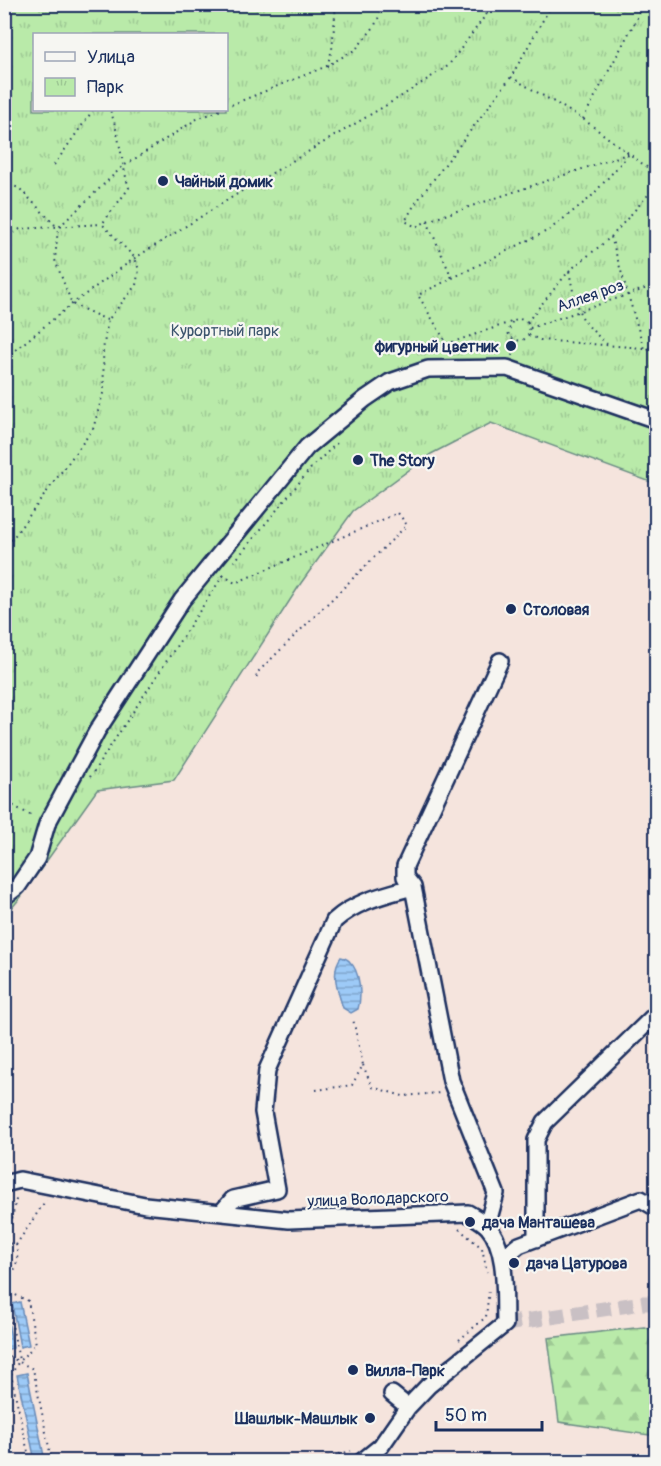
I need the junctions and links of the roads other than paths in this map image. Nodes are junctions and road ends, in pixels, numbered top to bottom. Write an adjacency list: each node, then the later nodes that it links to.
1 (657, 420): 4 (street)
2 (500, 661): 3 (street)
3 (413, 887): 8 (street); 9 (street)
4 (4, 897)
5 (657, 1014): 11 (street)
6 (11, 1189): 8 (street, улица Володарского)
7 (657, 1208): 11 (street)
8 (221, 1213): 9 (street, улица Володарского)
9 (487, 1226): 12 (street, улица Володарского)
10 (518, 1237): 12 (street)
11 (536, 1239): 12 (street)
12 (500, 1249): 14 (street)
13 (392, 1394): 14 (street)
14 (408, 1407): 15 (street)
15 (357, 1456)

